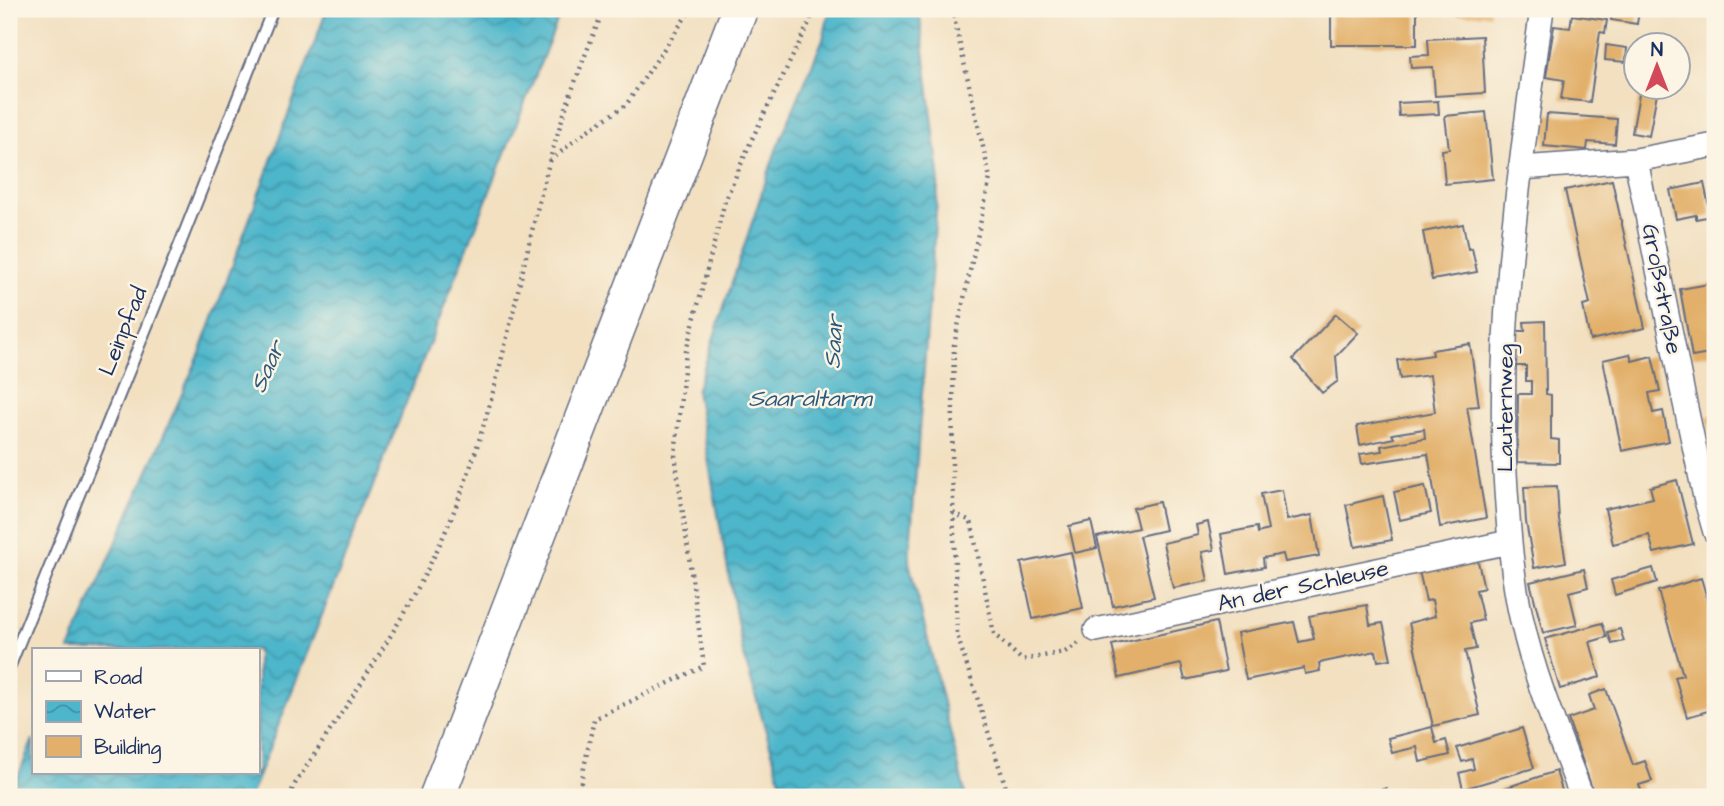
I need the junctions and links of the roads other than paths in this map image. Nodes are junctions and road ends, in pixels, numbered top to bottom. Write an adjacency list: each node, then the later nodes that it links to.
1 (273, 9): 10 (lane, Leinpfad)
2 (740, 9): 11 (main road)
3 (1542, 9): 6 (street, Lauternweg)
4 (1715, 145): 5 (street)
5 (1636, 160): 6 (street); 7 (street, Großstraße)
6 (1520, 168): 8 (street, Lauternweg)
7 (1715, 532)
8 (1509, 542): 9 (street, An der Schleuse); 12 (street, Lauternweg)
9 (1096, 630)
10 (9, 668)
11 (437, 797)
12 (1582, 797)

